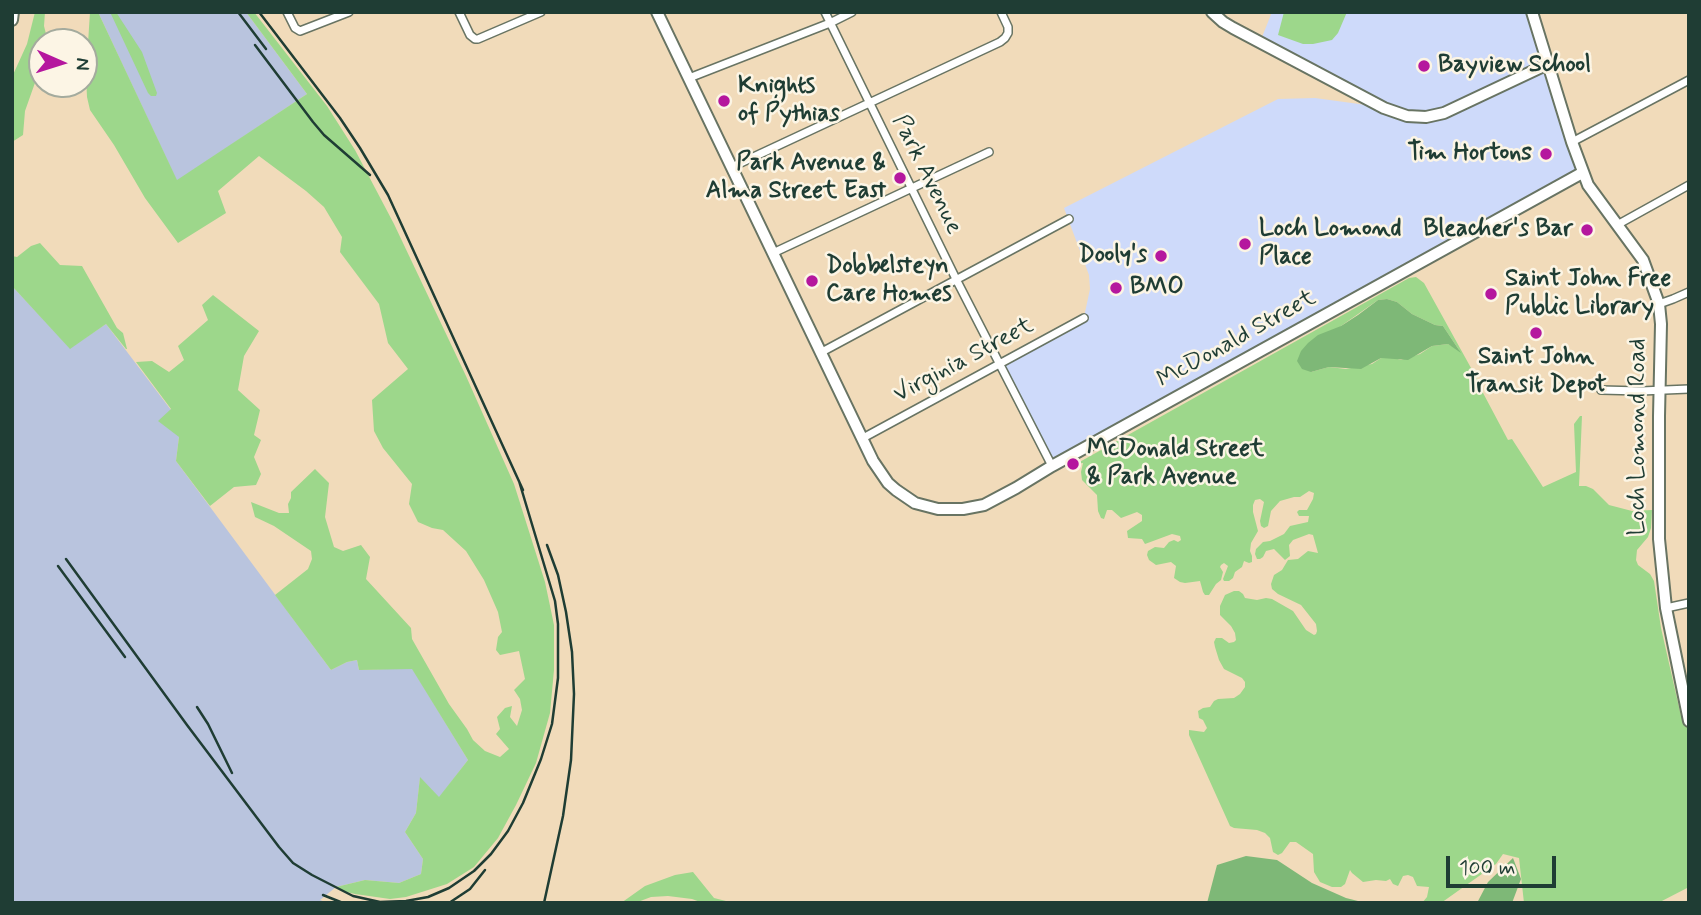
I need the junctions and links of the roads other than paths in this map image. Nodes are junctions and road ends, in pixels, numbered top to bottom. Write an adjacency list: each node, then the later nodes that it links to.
1 (13, 12): 12 (street)
2 (287, 12): 3 (street)
3 (349, 12)
4 (459, 12): 5 (street)
5 (541, 12)
6 (657, 12): 15 (street)
7 (825, 12): 13 (street, Park Avenue)
8 (852, 12): 13 (street)
9 (1001, 12): 17 (street)
10 (1212, 12): 14 (street)
11 (1532, 12): 14 (street, Loch Lomond Road)
12 (12, 20)
13 (830, 23): 15 (street); 17 (street, Park Avenue)
14 (1548, 64): 18 (street, Loch Lomond Road)
15 (688, 78): 20 (street)
16 (1689, 80): 18 (street)
17 (870, 103): 20 (street); 23 (street, Park Avenue)
18 (1572, 142): 21 (street, Loch Lomond Road)
19 (989, 152): 23 (street)
20 (732, 167): 26 (street)
21 (1583, 173): 25 (street, Loch Lomond Road); 37 (street, McDonald Street)
22 (1689, 185): 25 (street)
23 (911, 188): 26 (street); 27 (street, Park Avenue)
24 (1069, 219): 27 (street)
25 (1617, 225): 29 (street, Loch Lomond Road)
26 (773, 253): 31 (street)
27 (957, 281): 31 (street); 32 (street, Park Avenue)
28 (1689, 292): 29 (street)
29 (1659, 304): 33 (street, Loch Lomond Road)
30 (1084, 318): 32 (street, Virginia Street)
31 (821, 353): 36 (street)
32 (998, 364): 36 (street, Virginia Street); 37 (street, Park Avenue)
33 (1659, 389): 34 (street); 35 (street); 39 (street, Loch Lomond Road)
34 (1689, 389)
35 (1601, 390)
36 (863, 438): 37 (street, McDonald Street)
37 (1052, 466)
38 (1689, 603): 39 (street)
39 (1666, 608): 40 (street, Loch Lomond Road)
40 (1689, 721)

